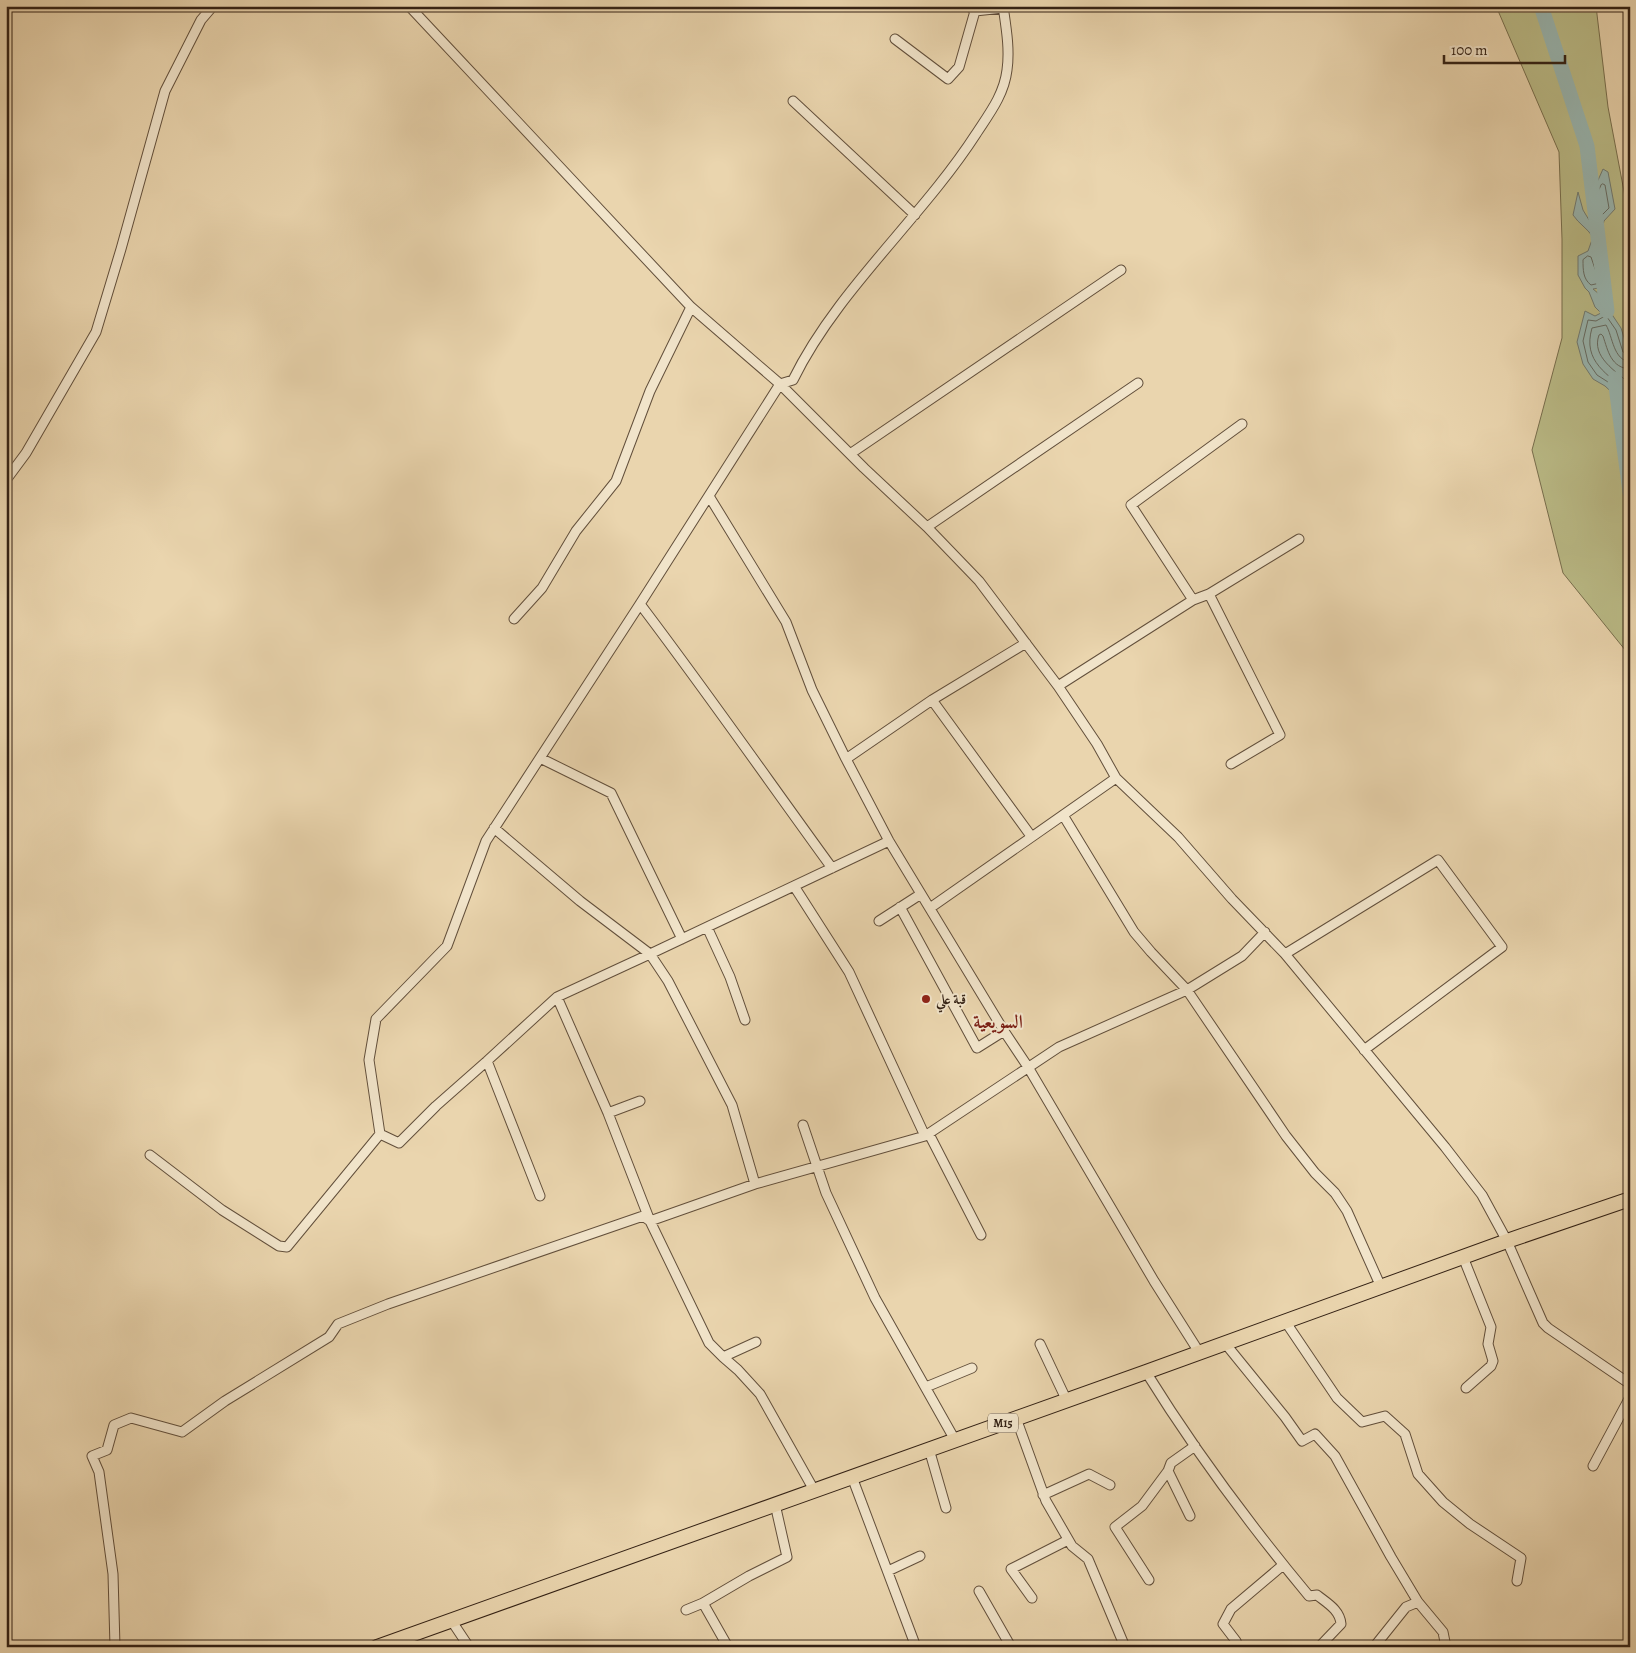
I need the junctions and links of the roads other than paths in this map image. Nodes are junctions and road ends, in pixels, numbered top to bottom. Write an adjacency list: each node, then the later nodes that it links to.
1 (213, 6): 14 (street)
2 (408, 6): 9 (street)
3 (1003, 7): 4 (street); 7 (street)
4 (972, 9): 5 (street)
5 (895, 38)
6 (793, 101): 7 (street)
7 (915, 215): 11 (street)
8 (1121, 270): 13 (street)
9 (691, 307): 11 (street); 21 (street)
10 (1138, 383): 16 (street)
11 (780, 384): 13 (street); 15 (street)
12 (1242, 424): 19 (street)
13 (850, 454): 16 (street)
14 (6, 480)
15 (709, 496): 20 (street); 26 (street)
16 (927, 527): 22 (street)
17 (1299, 539): 18 (street)
18 (1209, 594): 19 (street); 27 (street)
19 (1193, 600): 23 (street)
20 (640, 604): 25 (street); 33 (street)
21 (514, 619)
22 (1026, 644): 23 (street); 24 (street)
23 (1058, 686): 28 (street)
24 (932, 700): 26 (street); 31 (street)
25 (540, 758): 30 (street); 41 (street)
26 (846, 759): 32 (street)
27 (1231, 764)
28 (1116, 778): 29 (street); 40 (street)
29 (1064, 815): 31 (street); 44 (street)
30 (494, 828): 42 (street); 54 (street)
31 (1032, 836): 37 (street)
32 (889, 841): 33 (street); 35 (street)
33 (832, 868): 34 (street)
34 (794, 886): 39 (street); 55 (street)
35 (921, 894): 36 (street); 37 (street)
36 (900, 907): 38 (street); 47 (street)
37 (930, 908): 47 (street)
38 (879, 921)
39 (707, 928): 41 (street); 46 (street)
40 (1265, 932): 43 (street); 44 (street)
41 (682, 940): 42 (street)
42 (650, 954): 45 (street); 58 (street)
43 (1285, 954): 48 (street); 48 (street)
44 (1187, 990): 50 (street); 65 (street)
45 (557, 997): 49 (street); 52 (street)
46 (745, 1020)
47 (1004, 1031): 50 (street)
48 (1364, 1050): 63 (street)
49 (487, 1061): 54 (street); 59 (street)
50 (1028, 1067): 55 (street); 70 (street)
51 (640, 1101): 52 (street)
52 (608, 1113): 61 (street)
53 (803, 1125): 57 (street)
54 (380, 1134): 56 (street)
55 (927, 1135): 57 (street); 62 (street)
56 (150, 1155)
57 (818, 1166): 58 (street); 75 (street)
58 (755, 1184): 61 (street)
59 (540, 1196)
60 (1630, 1199): 63 (highway, M15)
61 (650, 1221): 71 (street); 104 (street)
62 (981, 1236)
63 (1507, 1240): 64 (highway, M15); 74 (street)
64 (1463, 1257): 65 (highway, M15); 76 (street)
65 (1381, 1287): 66 (highway, M15)
66 (1285, 1321): 68 (highway, M15); 97 (street)
67 (756, 1342): 71 (street)
68 (1224, 1342): 70 (highway, M15); 100 (street)
69 (1040, 1344): 78 (street)
70 (1199, 1352): 73 (highway, M15)
71 (723, 1358): 87 (street)
72 (972, 1368): 75 (street)
73 (1146, 1372): 78 (highway, M15); 81 (street)
74 (1630, 1384)
75 (926, 1387): 80 (street)
76 (1466, 1388)
77 (1630, 1397): 83 (street)
78 (1066, 1399): 79 (highway, M15)
79 (1016, 1418): 80 (highway, M15); 88 (street)
80 (955, 1440): 82 (highway, M15)
81 (1195, 1446): 84 (street); 94 (street)
82 (929, 1450): 85 (highway, M15); 90 (street)
83 (1593, 1466)
84 (1168, 1471): 91 (street); 96 (street)
85 (852, 1477): 87 (highway, M15); 95 (street)
86 (1110, 1485): 88 (street)
87 (814, 1490): 89 (highway, M15)
88 (1043, 1495): 92 (street)
89 (775, 1504): 101 (street); 103 (highway, M15)
90 (946, 1508)
91 (1190, 1516)
92 (1068, 1540): 99 (street); 110 (street)
93 (920, 1556): 95 (street)
94 (1283, 1565): 111 (street); 112 (street)
95 (888, 1571): 108 (street)
96 (1149, 1580)
97 (1517, 1581)
98 (979, 1591): 109 (street)
99 (1032, 1598)
100 (1418, 1602): 113 (street); 114 (street)
101 (703, 1603): 102 (street); 107 (street)
102 (686, 1610)
103 (451, 1620): 105 (highway, M15); 106 (street)
104 (116, 1647)
105 (377, 1647)
106 (469, 1647)
107 (728, 1647)
108 (916, 1647)
109 (1011, 1647)
110 (1124, 1647)
111 (1230, 1647)
112 (1319, 1647)
113 (1374, 1647)
114 (1446, 1647)

